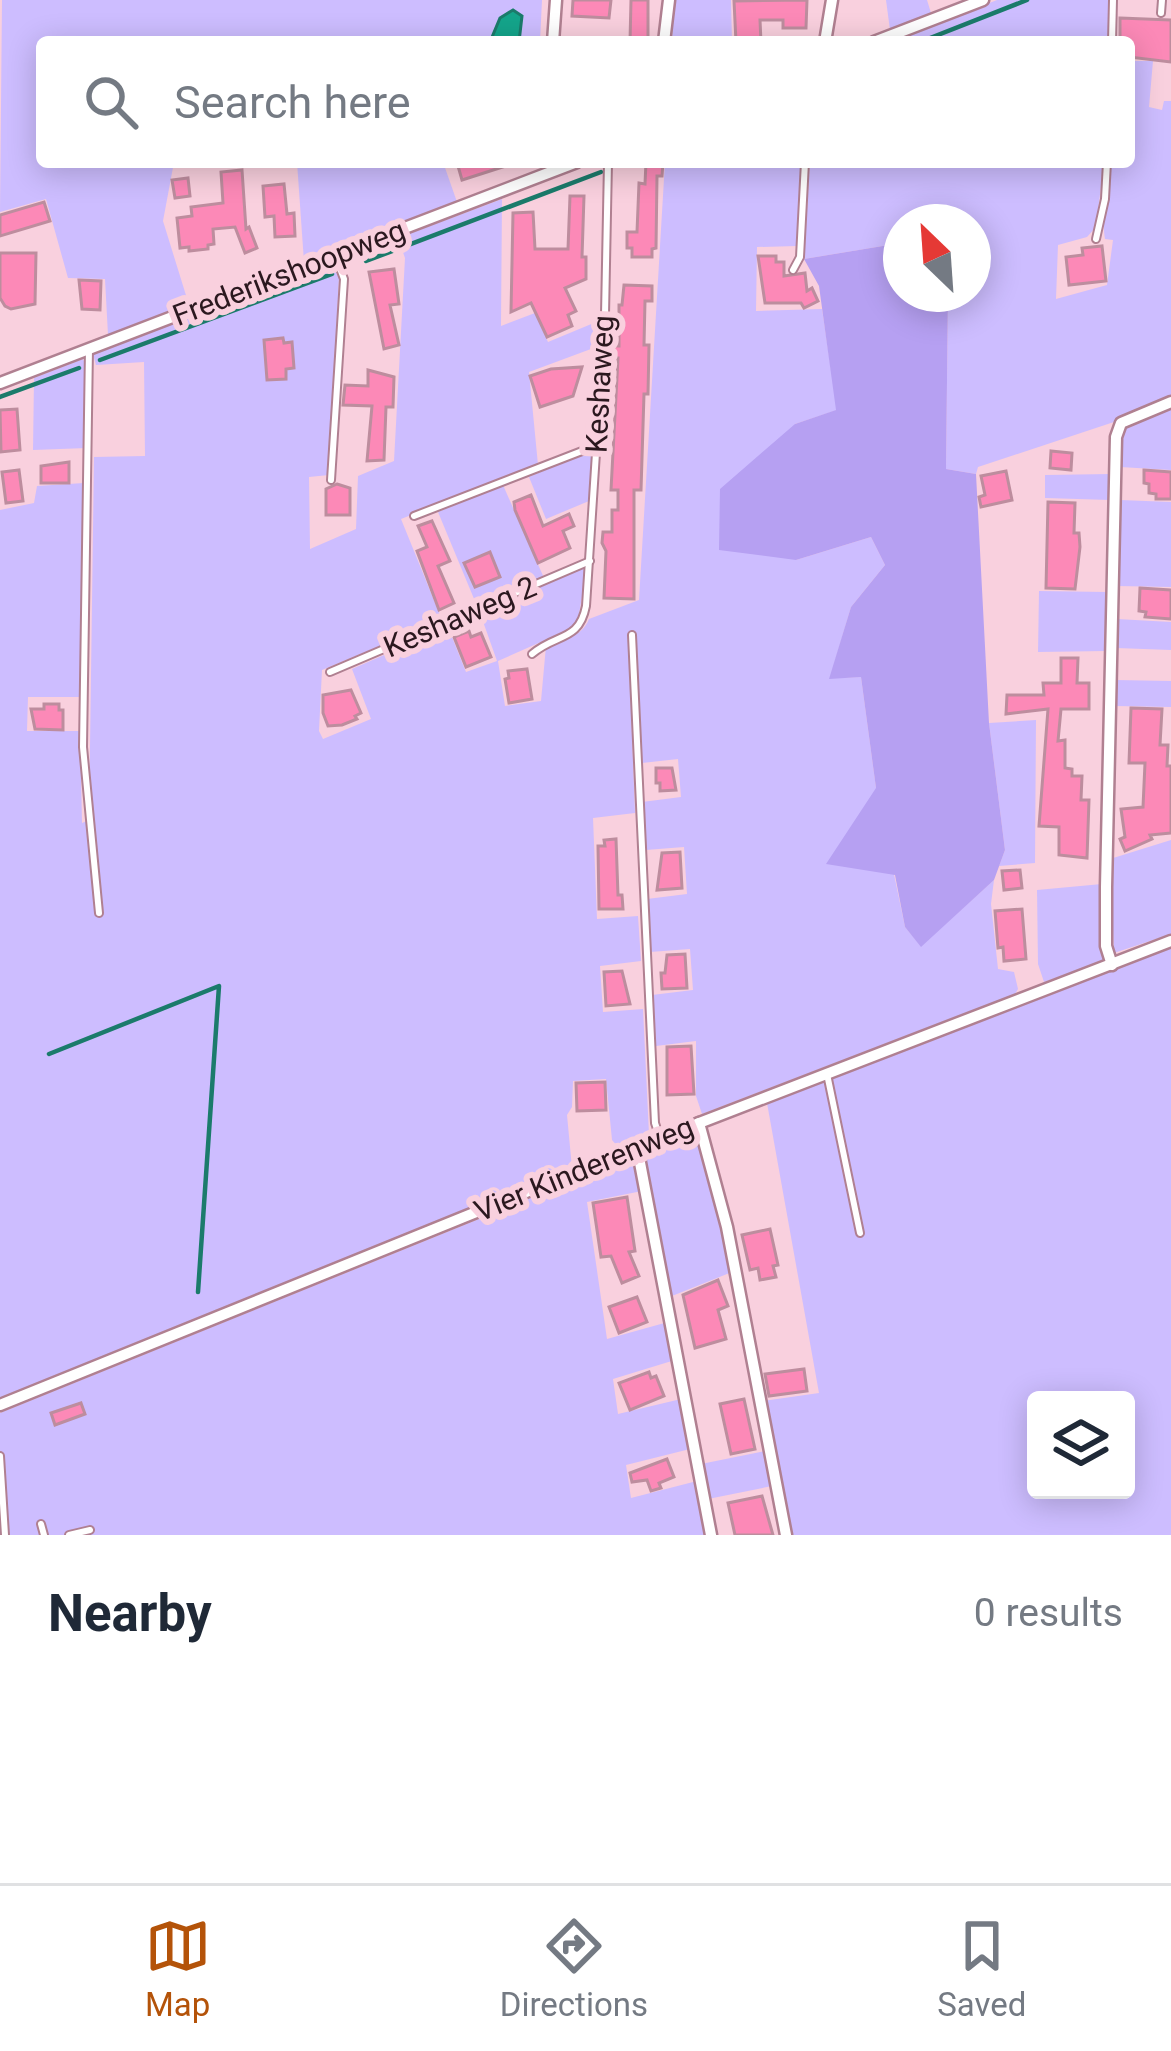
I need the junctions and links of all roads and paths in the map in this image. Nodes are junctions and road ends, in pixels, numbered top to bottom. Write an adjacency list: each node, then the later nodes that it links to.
1 (556, 0): 8 (street)
2 (669, 0): 9 (street)
3 (832, 0): 10 (street)
4 (983, 0): 11 (street)
5 (1113, 0): 12 (lane)
6 (1162, 0): 7 (lane)
7 (1161, 13)
8 (553, 36)
9 (665, 36)
10 (826, 36)
11 (890, 36)
12 (1112, 36)
13 (547, 168): 18 (street, Frederikshoopweg)
14 (608, 168): 23 (lane, Keshaweg)
15 (805, 168): 19 (lane)
16 (1107, 168): 17 (lane)
17 (1096, 238)
18 (335, 255): 20 (street, Frederikshoopweg); 24 (lane)
19 (793, 269)
20 (89, 348): 21 (street, Frederikshoopweg); 30 (lane)
21 (0, 383)
22 (1171, 402): 32 (street)
23 (597, 445): 25 (lane); 26 (lane, Keshaweg)
24 (331, 480)
25 (414, 516)
26 (590, 561): 28 (lane, Keshaweg); 29 (lane, Keshaweg 2)
27 (632, 635): 35 (lane)
28 (532, 654)
29 (330, 672)
30 (99, 914)
31 (1171, 941): 32 (street, Vier Kinderenweg)
32 (1112, 964): 33 (street, Vier Kinderenweg)
33 (827, 1074): 34 (street, Vier Kinderenweg); 37 (lane)
34 (699, 1123): 35 (street, Vier Kinderenweg); 46 (street)
35 (660, 1138): 36 (street, Vier Kinderenweg)
36 (637, 1147): 38 (street, Vier Kinderenweg); 45 (street)
37 (860, 1232)
38 (0, 1405)
39 (0, 1456): 42 (lane)
40 (41, 1523): 43 (lane)
41 (90, 1530): 44 (lane)
42 (5, 1535)
43 (44, 1535)
44 (69, 1535)
45 (711, 1535)
46 (785, 1535)

